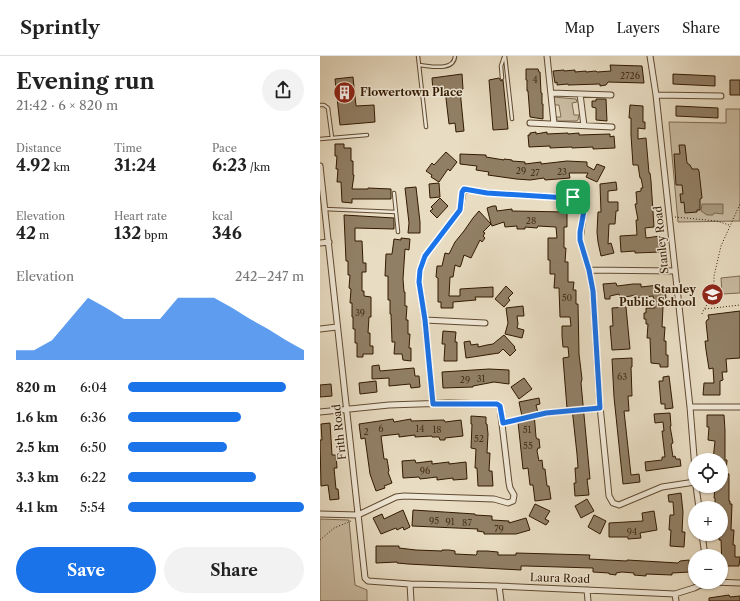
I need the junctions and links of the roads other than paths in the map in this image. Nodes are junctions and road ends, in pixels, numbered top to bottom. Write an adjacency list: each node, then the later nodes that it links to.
1 (418, 56): 6 (lane)
2 (455, 56): 6 (lane)
3 (504, 56): 7 (lane); 14 (lane)
4 (547, 56): 8 (street)
5 (650, 56): 11 (street, Stanley Road)
6 (419, 65): 19 (lane)
7 (502, 78)
8 (551, 93): 9 (street); 16 (street)
9 (580, 94): 10 (street); 17 (street)
10 (611, 95)
11 (656, 95): 12 (street); 31 (street, Stanley Road)
12 (721, 96)
13 (322, 105): 21 (lane)
14 (512, 119)
15 (530, 123): 16 (street)
16 (554, 124): 17 (street)
17 (584, 126): 18 (street)
18 (612, 126)
19 (426, 127)
20 (367, 135): 21 (lane)
21 (332, 138): 22 (lane)
22 (320, 139)
23 (320, 166): 25 (street, Frith Road)
24 (394, 192): 26 (lane)
25 (324, 208): 26 (lane); 28 (street, Frith Road)
26 (396, 212): 27 (lane)
27 (398, 232)
28 (329, 242): 29 (street); 34 (street, Frith Road)
29 (320, 243)
30 (589, 270): 31 (street); 32 (street); 42 (street)
31 (675, 271): 37 (street, Stanley Road)
32 (425, 320): 33 (street); 36 (street)
33 (485, 323)
34 (337, 327): 35 (street); 39 (street, Frith Road)
35 (320, 329)
36 (433, 404): 39 (street); 44 (street)
37 (690, 407): 38 (street); 41 (street, Stanley Road)
38 (740, 407)
39 (347, 410): 40 (street); 44 (street, Frith Road)
40 (320, 412)
41 (694, 453)
42 (688, 483)
43 (320, 514): 44 (street)
44 (358, 515): 47 (street, Frith Road)
45 (728, 583): 46 (street)
46 (740, 583)
47 (410, 584): 48 (street, Laura Road); 52 (street)
48 (499, 586): 50 (street, Laura Road); 53 (street)
49 (691, 589): 51 (street, Laura Road)
50 (587, 590): 51 (street, Laura Road); 54 (street)
51 (675, 594): 55 (street)
52 (411, 601)
53 (500, 601)
54 (588, 601)
55 (676, 601)

